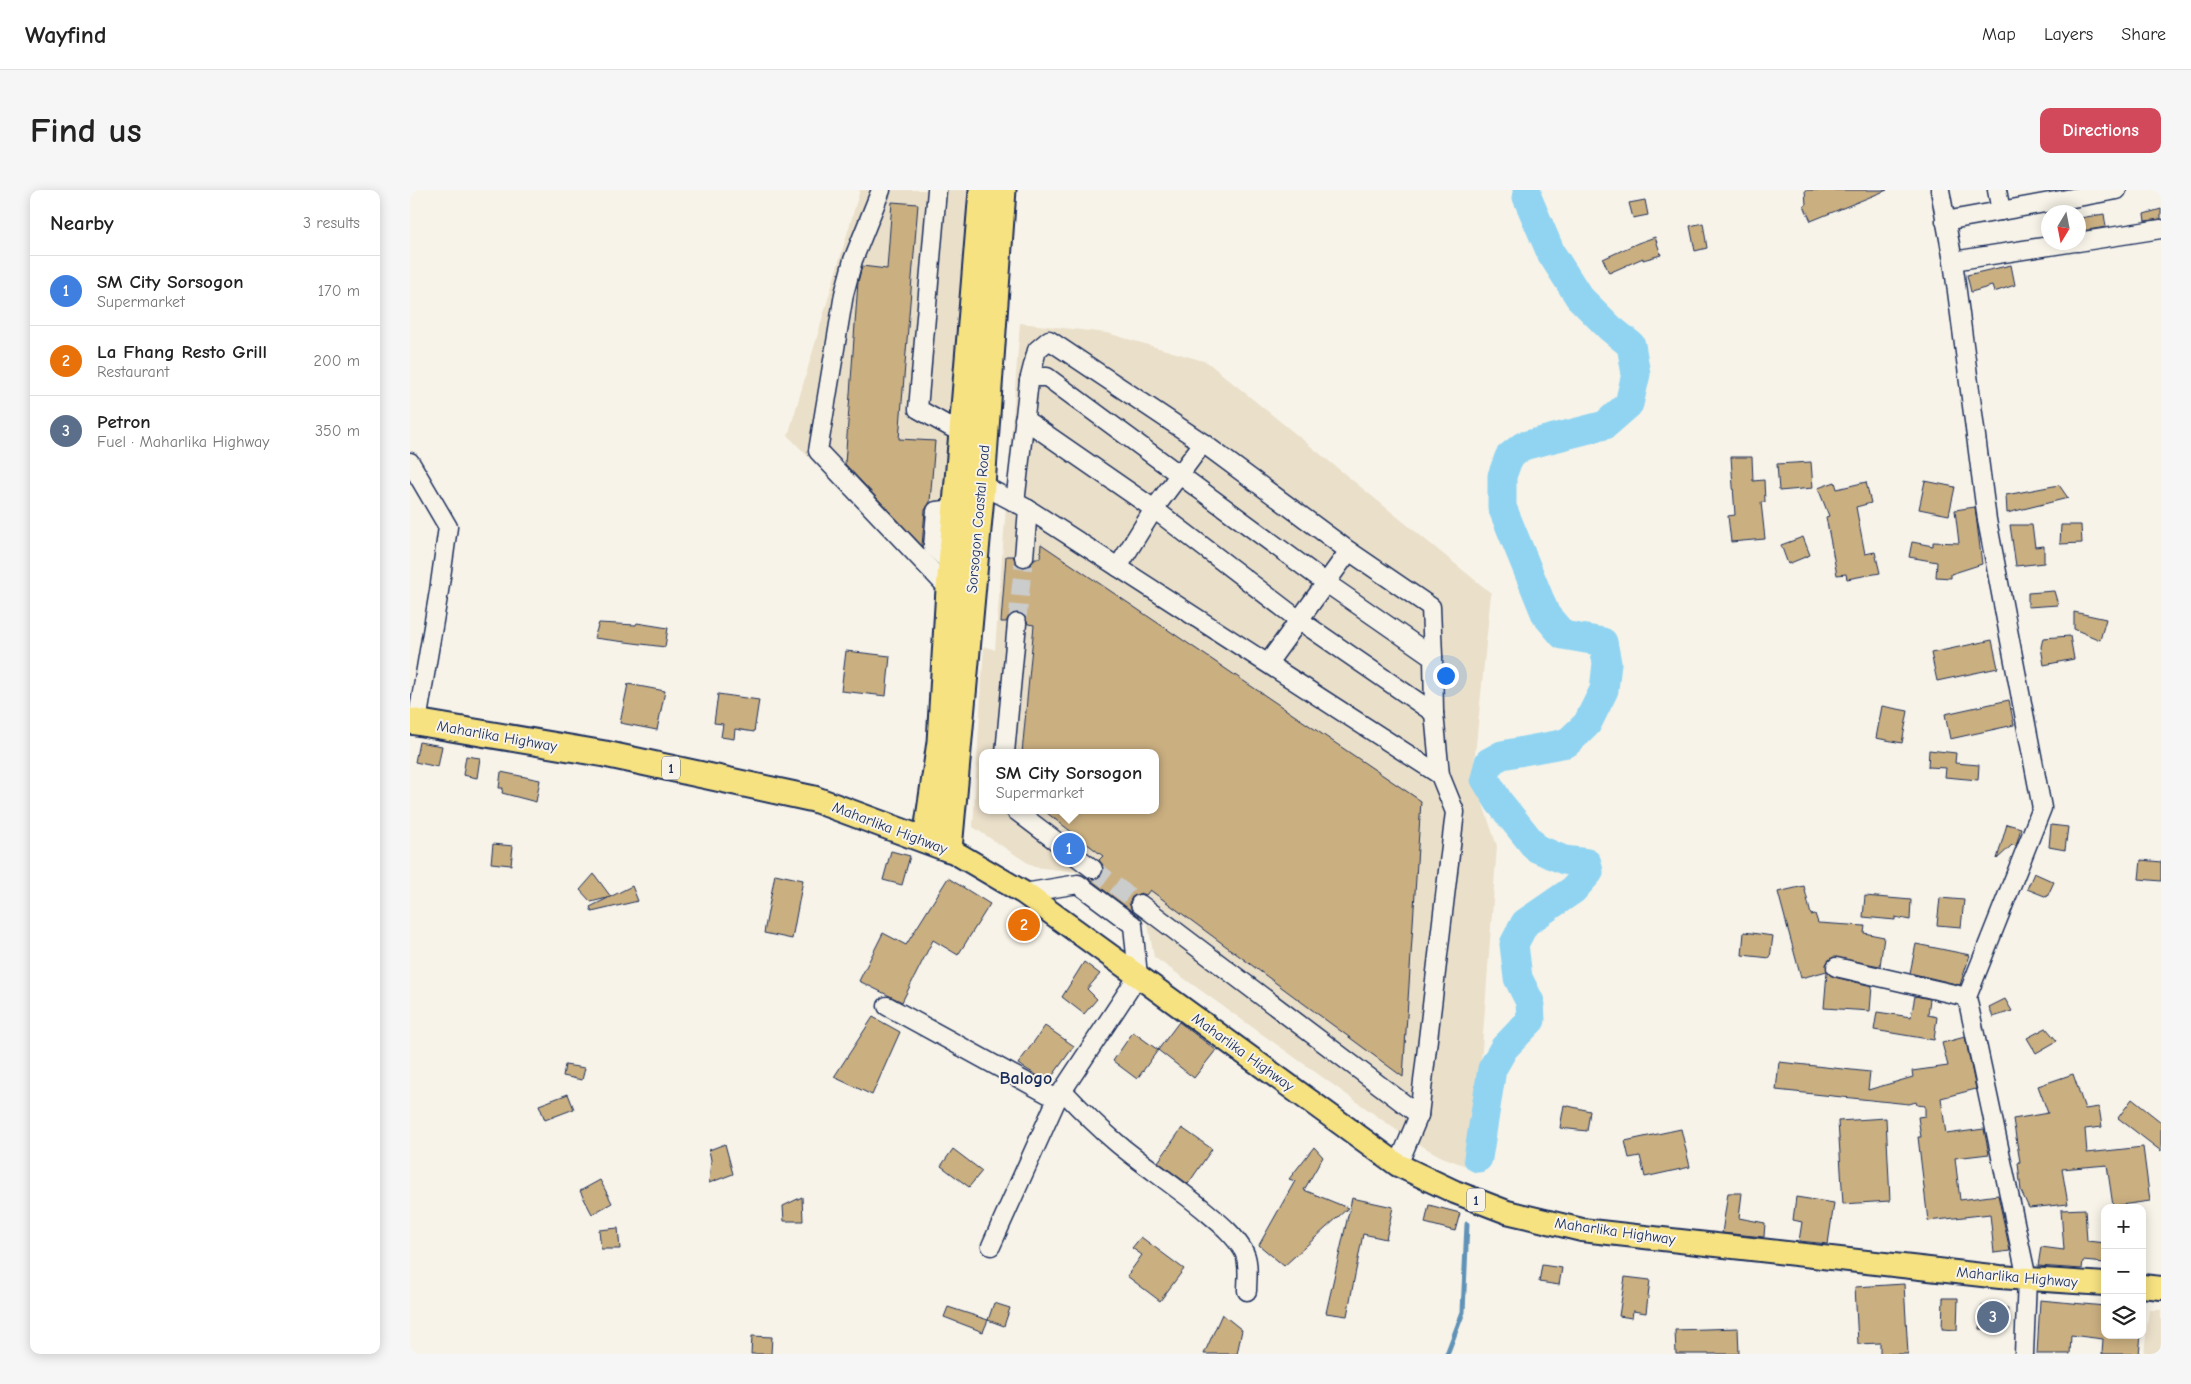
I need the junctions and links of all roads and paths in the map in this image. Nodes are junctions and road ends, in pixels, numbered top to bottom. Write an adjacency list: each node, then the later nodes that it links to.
1 (881, 190): 27 (street)
2 (937, 190): 17 (street)
3 (982, 190): 17 (highway, Sorsogon Coastal Road)
4 (1003, 190): 21 (highway, Sorsogon Coastal Road)
5 (1940, 190): 10 (street)
6 (1997, 190): 9 (street)
7 (2117, 190): 8 (street)
8 (2066, 195): 9 (street)
9 (2001, 211): 10 (street)
10 (1945, 221): 14 (street)
11 (2161, 229): 12 (street)
12 (2086, 241)
13 (2041, 248): 14 (street)
14 (1953, 261): 45 (street)
15 (1029, 381): 16 (street); 18 (street); 20 (street)
16 (1024, 419): 22 (street); 23 (street)
17 (963, 434): 27 (highway, Sorsogon Coastal Road)
18 (1203, 443): 20 (street); 24 (street)
19 (410, 462): 34 (street)
20 (1179, 476): 23 (street); 28 (street)
21 (982, 485): 22 (street); 39 (highway, Sorsogon Coastal Road)
22 (1022, 506): 25 (street); 26 (street)
23 (1154, 509): 26 (street); 29 (street)
24 (1349, 551): 28 (street); 31 (street)
25 (1024, 557)
26 (1118, 567): 32 (street)
27 (951, 577): 38 (highway, Sorsogon Coastal Road)
28 (1325, 582): 29 (street); 31 (street)
29 (1299, 620): 32 (street); 33 (street)
30 (1017, 623): 35 (street)
31 (1433, 656): 33 (street)
32 (1268, 663): 36 (street)
33 (1434, 713): 36 (street)
34 (413, 721): 38 (highway, Maharlika Highway / 1)
35 (1006, 749)
36 (1440, 775): 48 (street)
37 (1020, 814): 40 (street)
38 (926, 839): 39 (highway, Maharlika Highway / 1)
39 (949, 849): 41 (main road, Maharlika Highway / 1)
40 (1093, 869)
41 (1024, 893): 44 (main road, Maharlika Highway / 1); 44 (street)
42 (1140, 904): 48 (street)
43 (1836, 967): 45 (street)
44 (1138, 976): 47 (street); 49 (main road, Maharlika Highway / 1)
45 (1967, 997): 51 (street)
46 (887, 1006): 47 (street)
47 (1060, 1095): 50 (street); 55 (street)
48 (1419, 1115): 49 (street)
49 (1398, 1165): 51 (main road, Maharlika Highway / 1)
50 (991, 1246)
51 (2027, 1279): 52 (main road, Maharlika Highway / 1); 56 (street)
52 (2101, 1284)
53 (2146, 1286): 54 (main road)
54 (2161, 1288)
55 (1247, 1291)
56 (2024, 1354)

